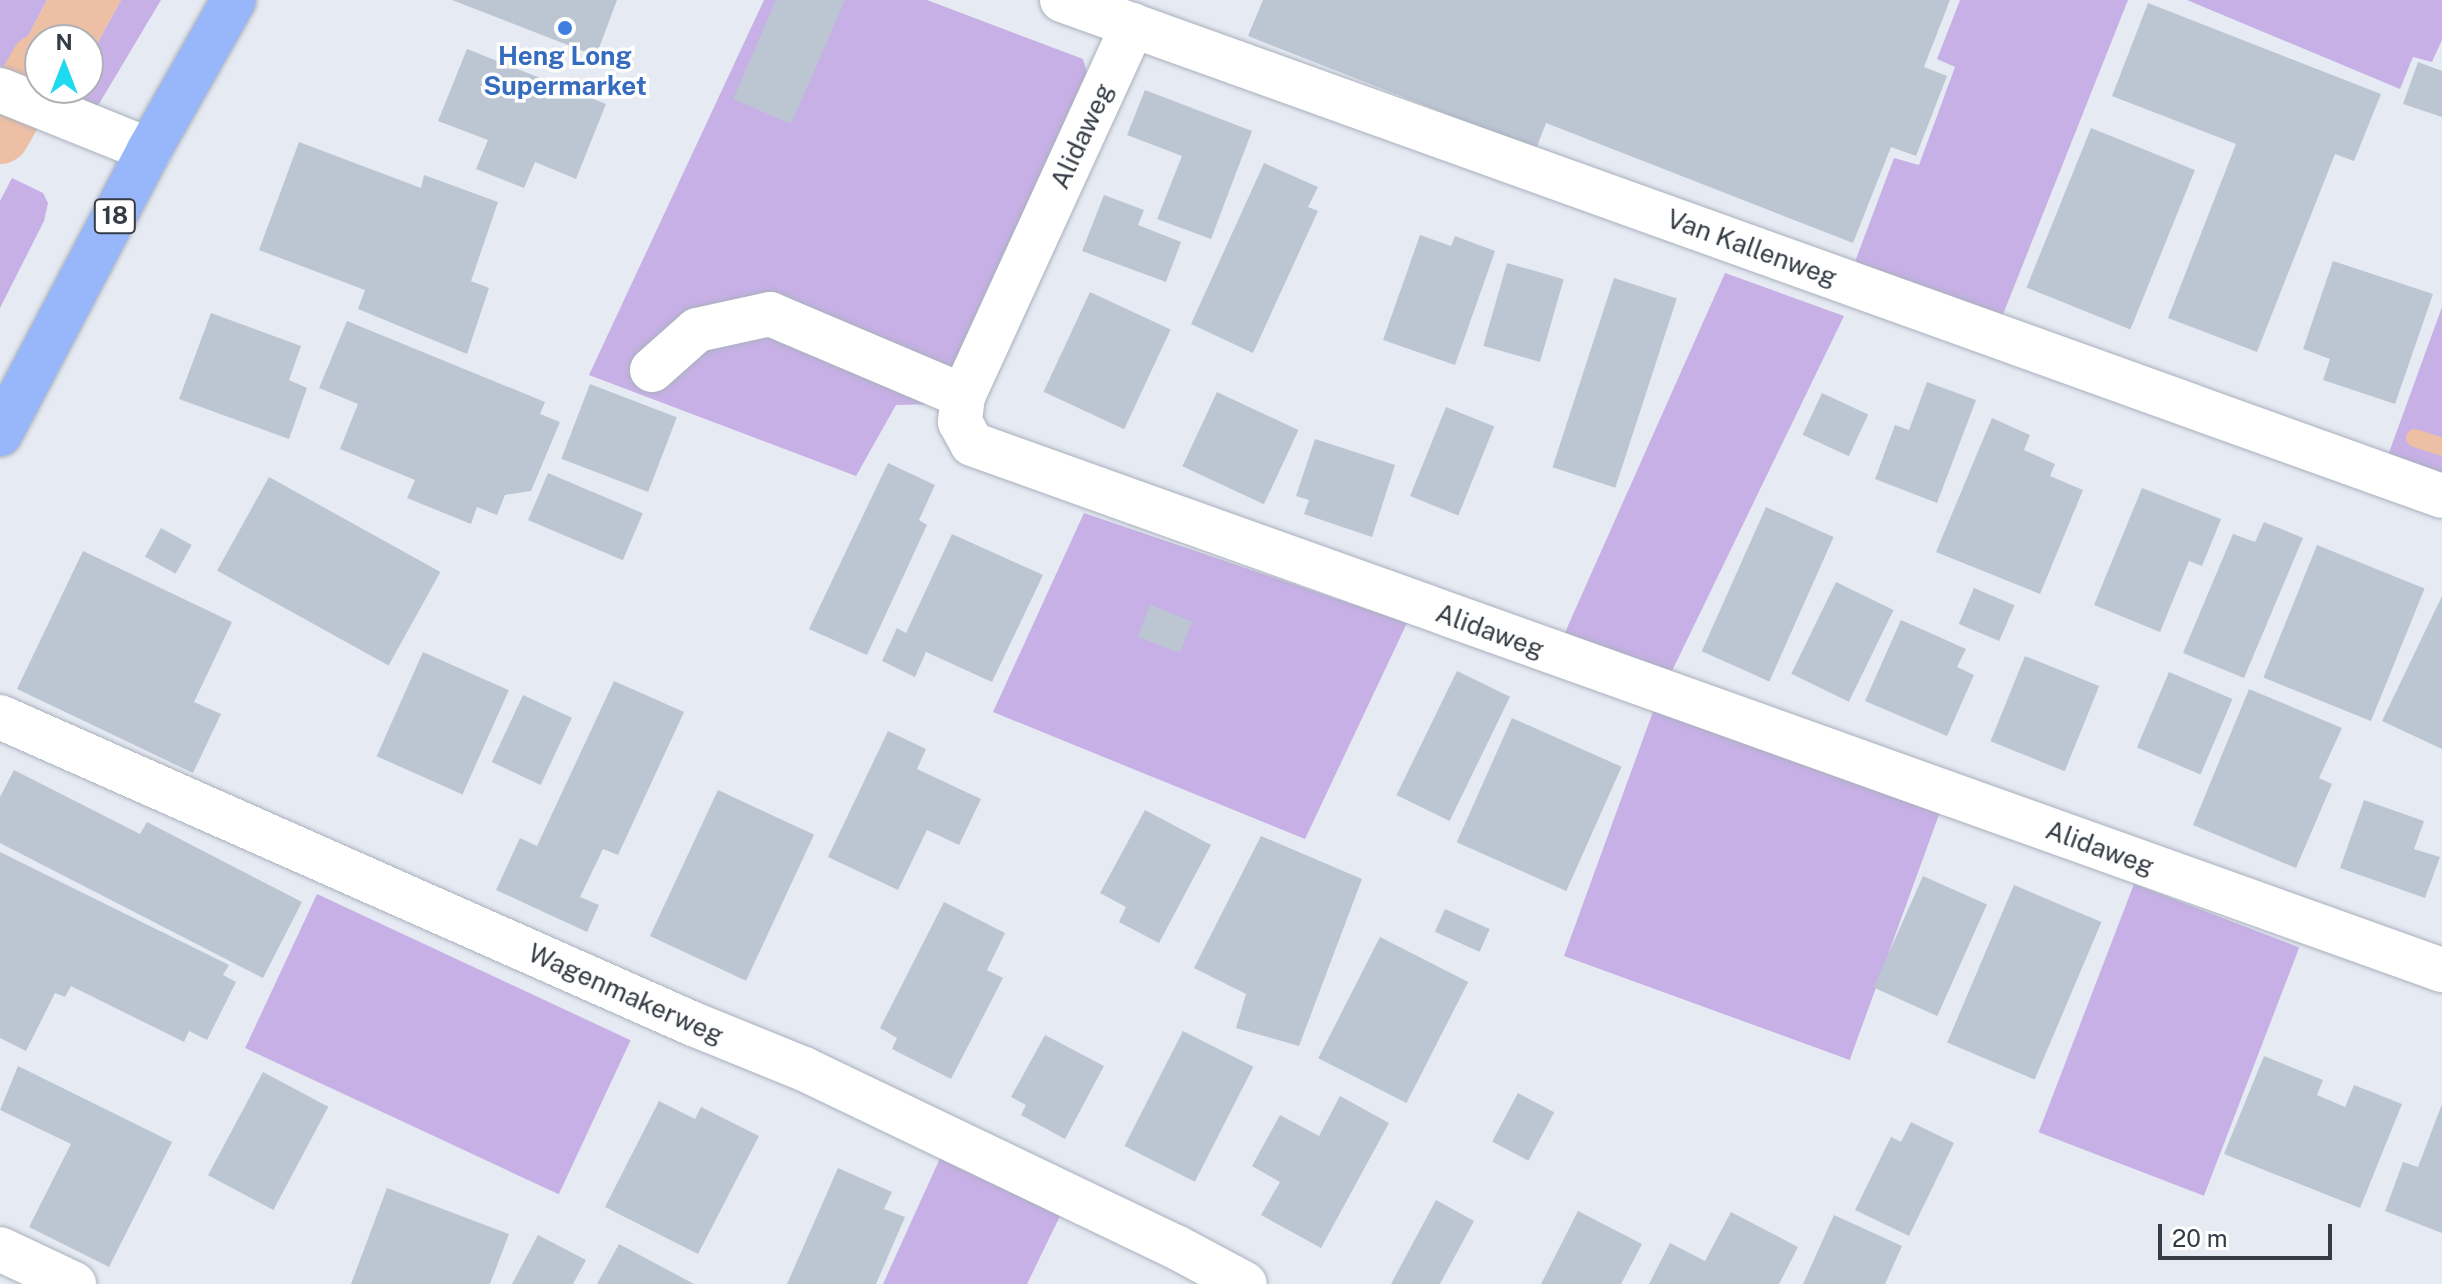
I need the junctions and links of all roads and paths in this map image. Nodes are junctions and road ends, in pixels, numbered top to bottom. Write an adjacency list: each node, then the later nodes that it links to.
1 (234, 0): 5 (main road, 18)
2 (1062, 0): 3 (street, Van Kallenweg)
3 (1133, 25): 7 (street, Alidaweg); 9 (street, Van Kallenweg)
4 (0, 90): 5 (street)
5 (149, 150): 8 (main road, 18)
6 (652, 370): 7 (street)
7 (963, 396): 11 (street, Alidaweg)
8 (0, 434)
9 (2442, 496)
10 (0, 717): 14 (street, Wagenmakerweg)
11 (2442, 970)
12 (0, 1249): 13 (street)
13 (74, 1284)
14 (1245, 1284)

